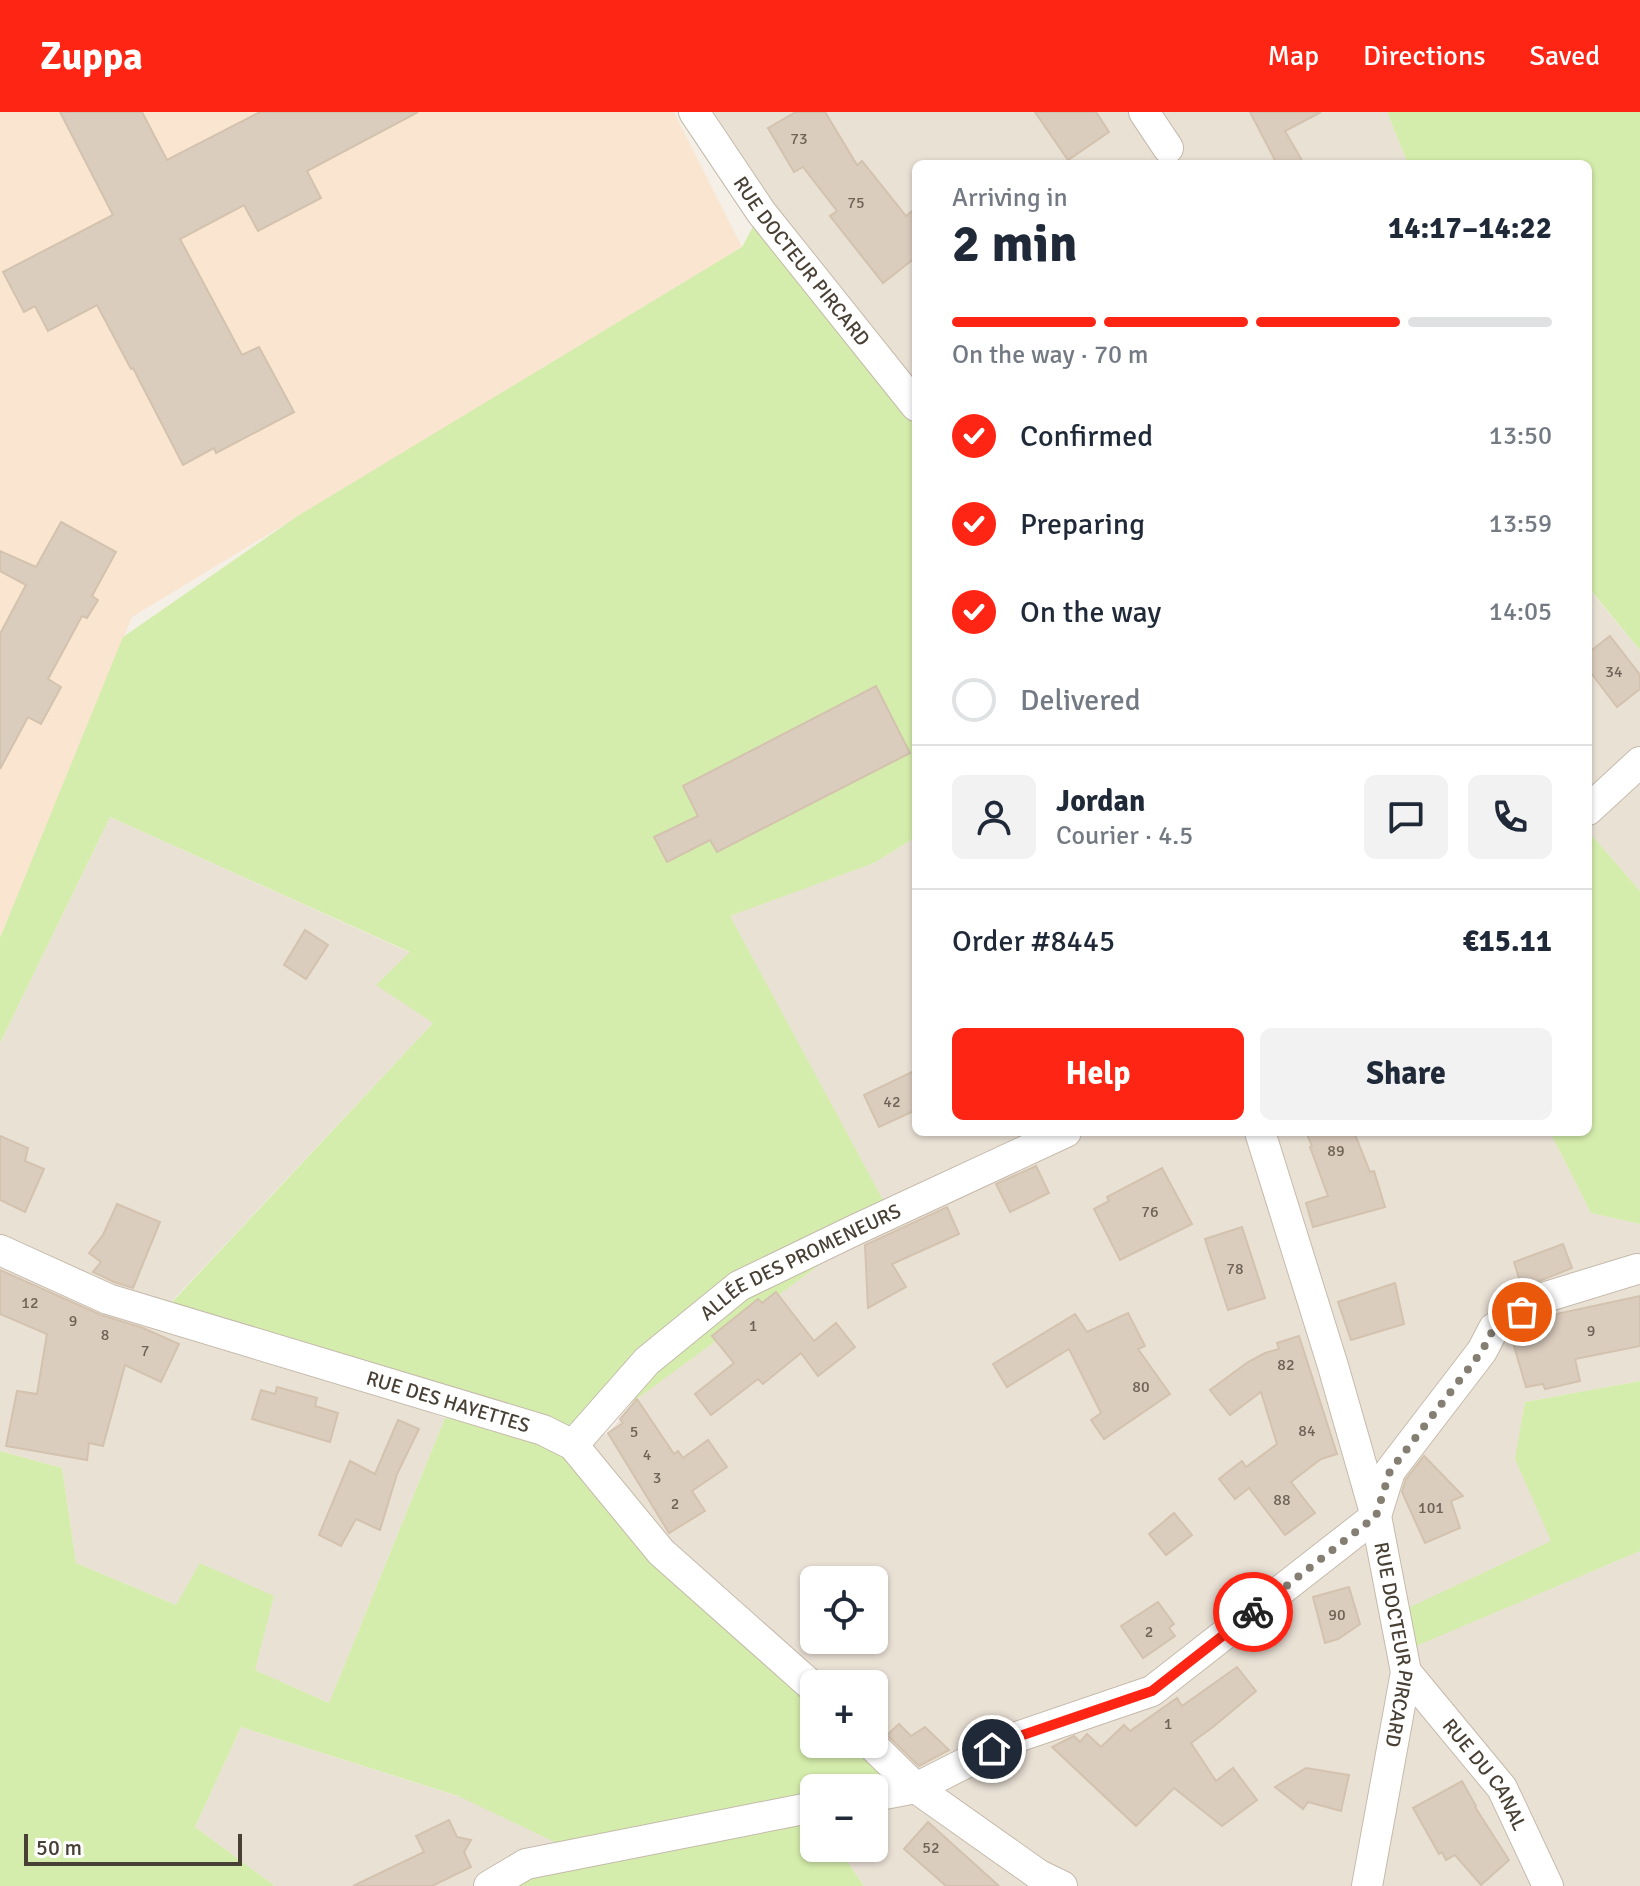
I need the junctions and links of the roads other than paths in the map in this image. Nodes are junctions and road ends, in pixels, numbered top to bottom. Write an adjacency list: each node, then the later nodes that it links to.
1 (694, 112): 4 (street, RUE DOCTEUR PIRCARD)
2 (1144, 112): 3 (street)
3 (1168, 148)
4 (912, 401)
5 (1640, 762): 6 (street)
6 (1592, 806)
7 (1057, 1136): 11 (street, ALLÉE DES PROMENEURS)
8 (1261, 1136): 12 (street, RUE DOCTEUR PIRCARD)
9 (0, 1250): 11 (street, RUE DES HAYETTES)
10 (1637, 1269): 12 (street)
11 (573, 1445): 14 (street, RUE DES HAYETTES)
12 (1376, 1516): 13 (street, RUE DOCTEUR PIRCARD); 16 (street)
13 (1406, 1672): 21 (street, RUE DOCTEUR PIRCARD); 22 (street, RUE DU CANAL)
14 (800, 1676)
15 (885, 1758): 16 (street)
16 (916, 1788): 17 (street); 20 (street)
17 (888, 1793)
18 (800, 1810): 19 (street)
19 (489, 1886)
20 (1062, 1886)
21 (1367, 1886)
22 (1548, 1886)

